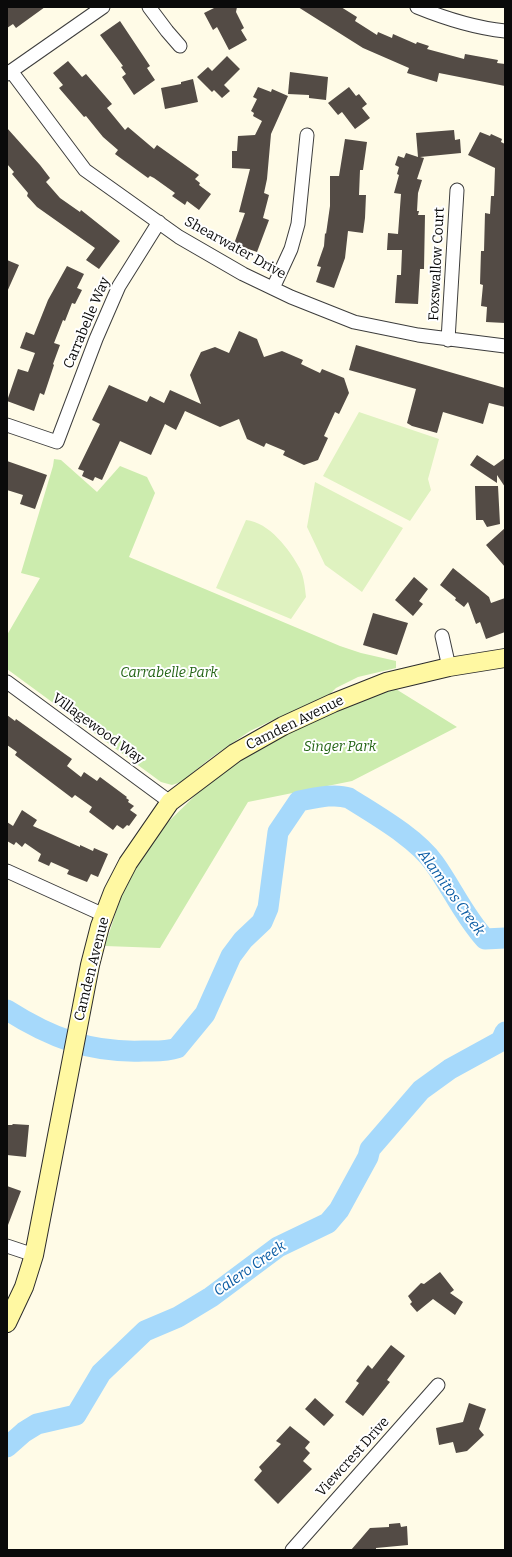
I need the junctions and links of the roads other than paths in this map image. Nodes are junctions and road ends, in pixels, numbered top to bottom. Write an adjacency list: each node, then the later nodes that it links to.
1 (103, 7): 6 (street)
2 (149, 7): 5 (street)
3 (417, 7): 4 (street)
4 (505, 31)
5 (180, 46)
6 (9, 73): 9 (street, Shearwater Drive)
7 (307, 135): 10 (street)
8 (457, 190): 11 (street, Foxswallow Court)
9 (160, 222): 10 (street, Shearwater Drive); 13 (street, Carrabelle Way)
10 (274, 288): 11 (street, Shearwater Drive)
11 (448, 340): 12 (street, Shearwater Drive)
12 (505, 346)
13 (7, 425)
14 (442, 636): 16 (street)
15 (505, 658): 16 (street, Camden Avenue)
16 (449, 667): 18 (street, Camden Avenue)
17 (7, 682): 18 (street, Villagewood Way)
18 (170, 802): 20 (street, Camden Avenue)
19 (7, 871): 20 (street)
20 (104, 915): 22 (street, Camden Avenue)
21 (7, 1246): 22 (street)
22 (34, 1255): 23 (street, Camden Avenue)
23 (7, 1323)
24 (438, 1385): 25 (street, Viewcrest Drive)
25 (292, 1550)

